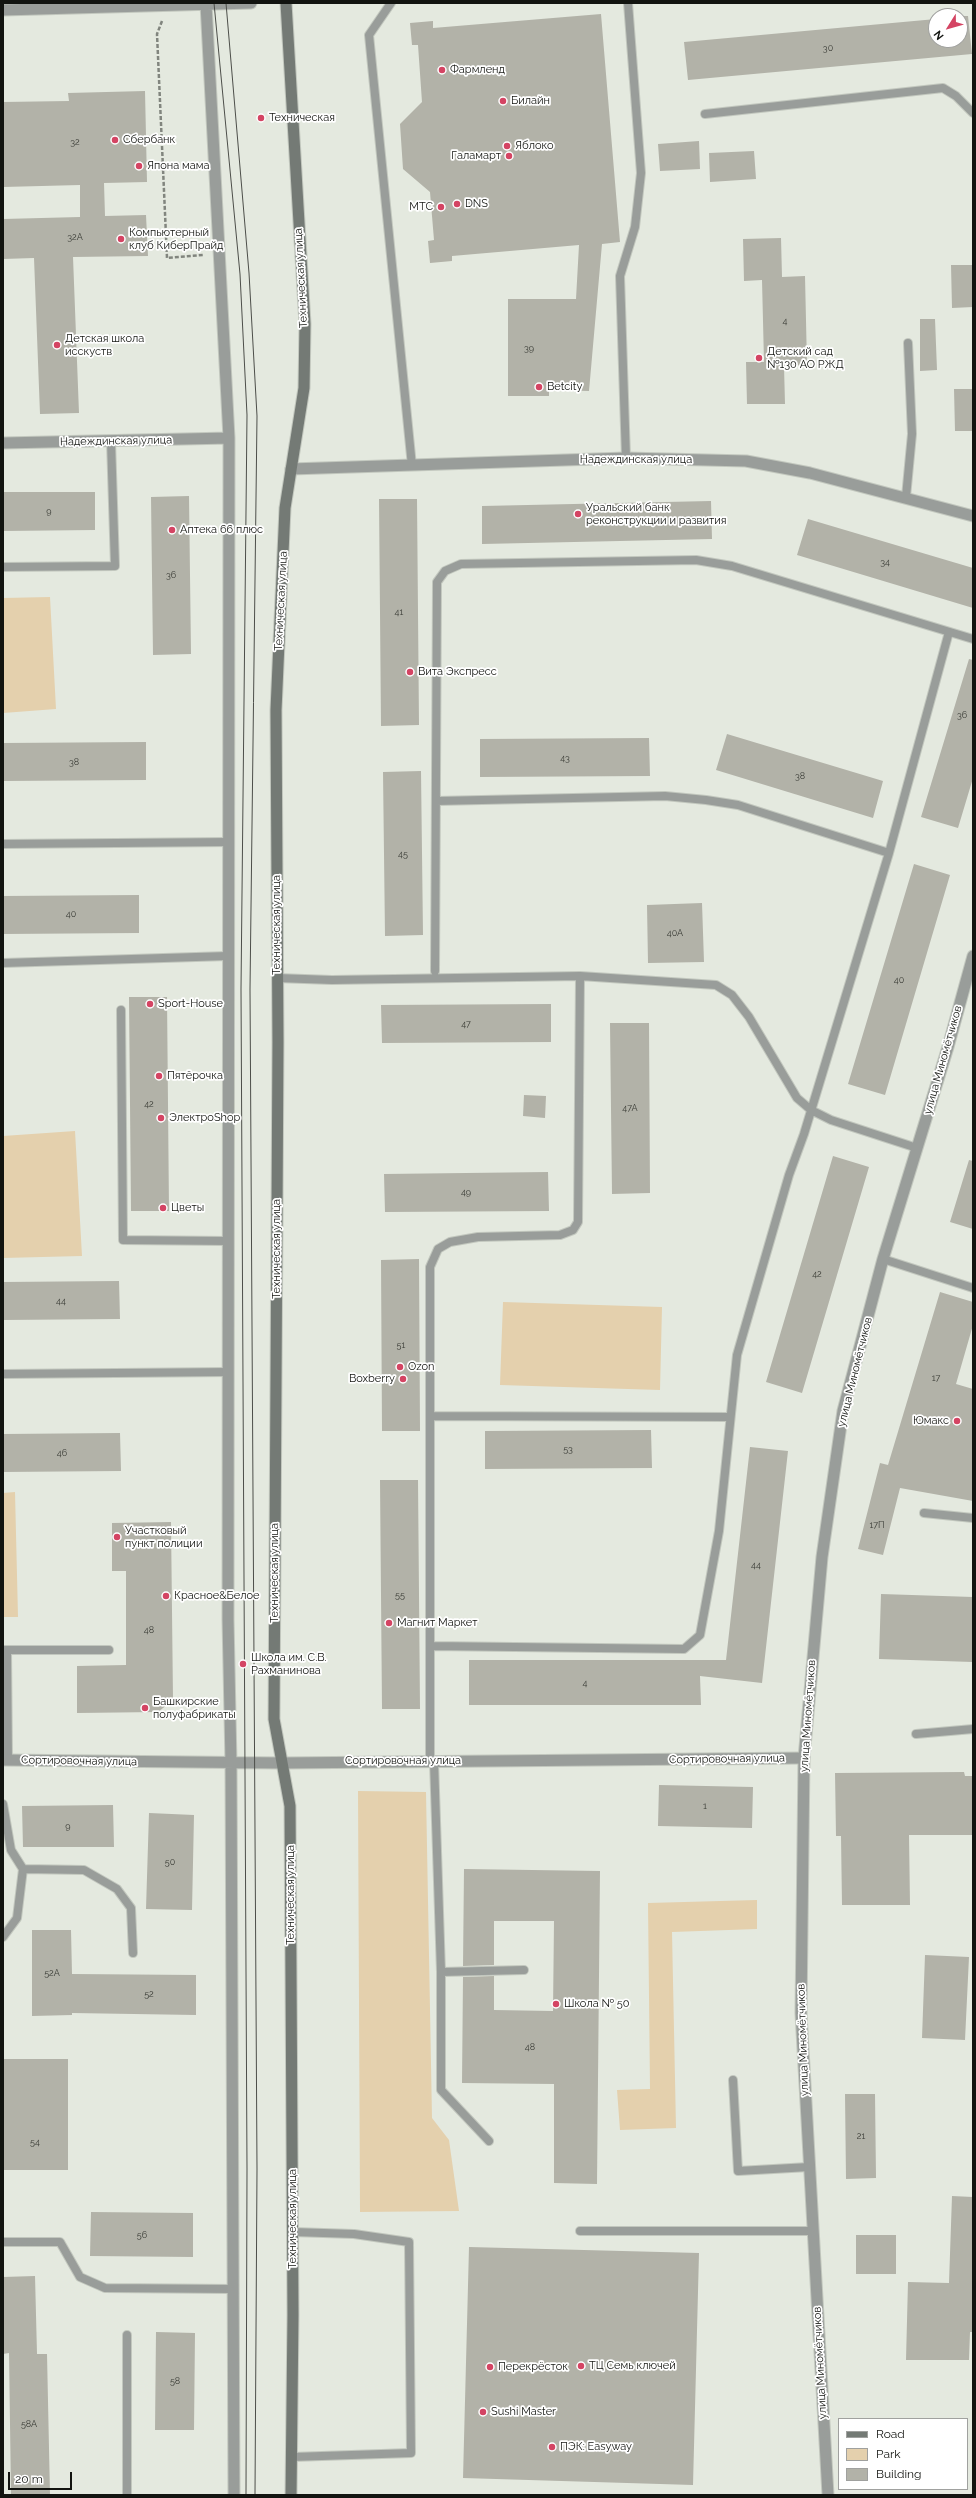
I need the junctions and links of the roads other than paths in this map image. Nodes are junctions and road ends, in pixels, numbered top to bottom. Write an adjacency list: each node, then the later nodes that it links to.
1 (251, 3): 5 (street)
2 (286, 3): 15 (main road, Техническая улица)
3 (391, 3): 14 (lane)
4 (628, 3): 13 (lane)
5 (206, 4): 6 (street); 10 (street)
6 (3, 10)
7 (973, 113): 8 (lane)
8 (705, 114)
9 (908, 343): 16 (lane)
10 (229, 438): 11 (street, Надеждинская улица); 22 (street)
11 (110, 441): 12 (street, Надеждинская улица); 18 (lane)
12 (3, 443)
13 (626, 458): 14 (street, Надеждинская улица); 16 (street, Надеждинская улица)
14 (412, 466): 15 (street, Надеждинская улица)
15 (291, 469): 30 (main road, Техническая улица)
16 (906, 497): 17 (street, Надеждинская улица)
17 (973, 516)
18 (3, 567)
19 (949, 632): 20 (lane); 21 (lane); 24 (lane)
20 (973, 640)
21 (436, 801): 24 (lane); 28 (lane)
22 (229, 842): 23 (lane); 25 (street)
23 (3, 844)
24 (889, 853): 32 (lane)
25 (228, 956): 27 (lane); 34 (street)
26 (973, 956): 33 (street, улица Миномётчиков)
27 (3, 964)
28 (435, 971)
29 (580, 976): 30 (lane); 32 (lane); 39 (lane)
30 (277, 978): 52 (main road, Техническая улица)
31 (121, 1010): 34 (lane)
32 (811, 1110): 33 (lane); 40 (lane)
33 (917, 1148): 35 (street, улица Миномётчиков)
34 (228, 1241): 37 (street)
35 (883, 1259): 36 (lane); 48 (street, улица Миномётчиков)
36 (973, 1288)
37 (228, 1372): 38 (lane); 51 (street)
38 (3, 1374)
39 (430, 1416): 40 (lane); 43 (lane)
40 (730, 1417): 43 (lane)
41 (924, 1513): 42 (lane)
42 (973, 1518)
43 (430, 1646): 50 (lane)
44 (5, 1650): 45 (lane); 49 (lane)
45 (109, 1650)
46 (973, 1729): 47 (lane)
47 (916, 1734)
48 (804, 1758): 50 (street, Сортировочная улица); 61 (street, улица Миномётчиков)
49 (6, 1760): 51 (street, Сортировочная улица)
50 (432, 1761): 52 (street, Сортировочная улица); 58 (lane)
51 (231, 1762): 52 (street, Сортировочная улица); 66 (street)
52 (282, 1763): 64 (main road, Техническая улица)
53 (3, 1804): 54 (lane)
54 (22, 1869): 55 (lane); 56 (lane)
55 (3, 1937)
56 (133, 1953)
57 (524, 1970): 58 (lane)
58 (440, 1972): 60 (lane)
59 (733, 2080): 61 (lane)
60 (489, 2141)
61 (809, 2167): 63 (street, улица Миномётчиков)
62 (580, 2231): 63 (lane)
63 (812, 2231): 72 (street, улица Миномётчиков)
64 (293, 2232): 68 (main road, Техническая улица); 68 (lane)
65 (3, 2242): 66 (lane)
66 (233, 2289): 70 (street)
67 (127, 2335): 69 (lane)
68 (292, 2457): 71 (main road, Техническая улица)
69 (127, 2495)
70 (234, 2495)
71 (291, 2495)
72 (828, 2495)

